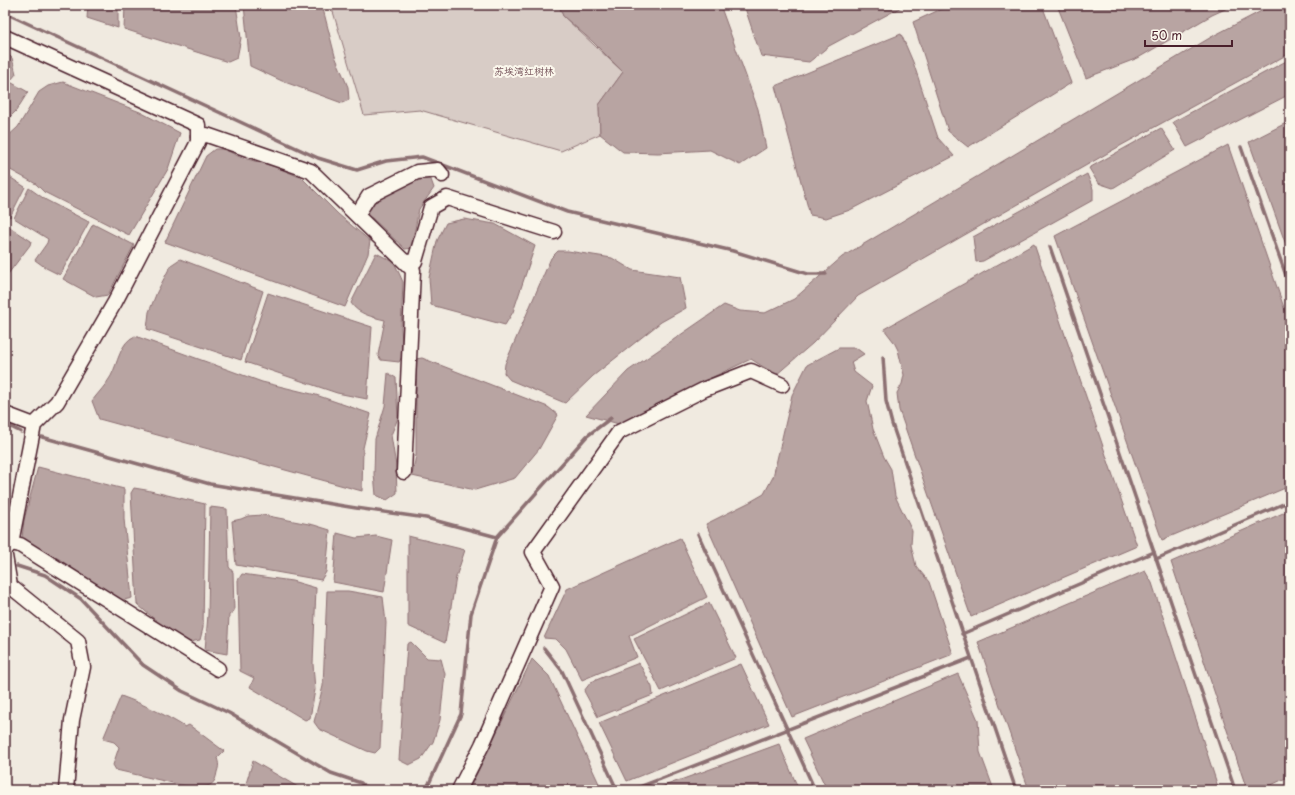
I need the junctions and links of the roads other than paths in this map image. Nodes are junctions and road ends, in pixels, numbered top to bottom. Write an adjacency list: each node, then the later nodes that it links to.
1 (5, 37): 2 (street)
2 (198, 137): 4 (street); 9 (street)
3 (442, 175): 4 (street)
4 (357, 215): 6 (street)
5 (554, 232): 6 (street)
6 (406, 262): 10 (street)
7 (782, 385): 14 (street)
8 (5, 414): 9 (street)
9 (34, 426): 11 (street)
10 (404, 472)
11 (7, 550): 12 (street); 13 (street)
12 (218, 670)
13 (66, 790)
14 (459, 790)

